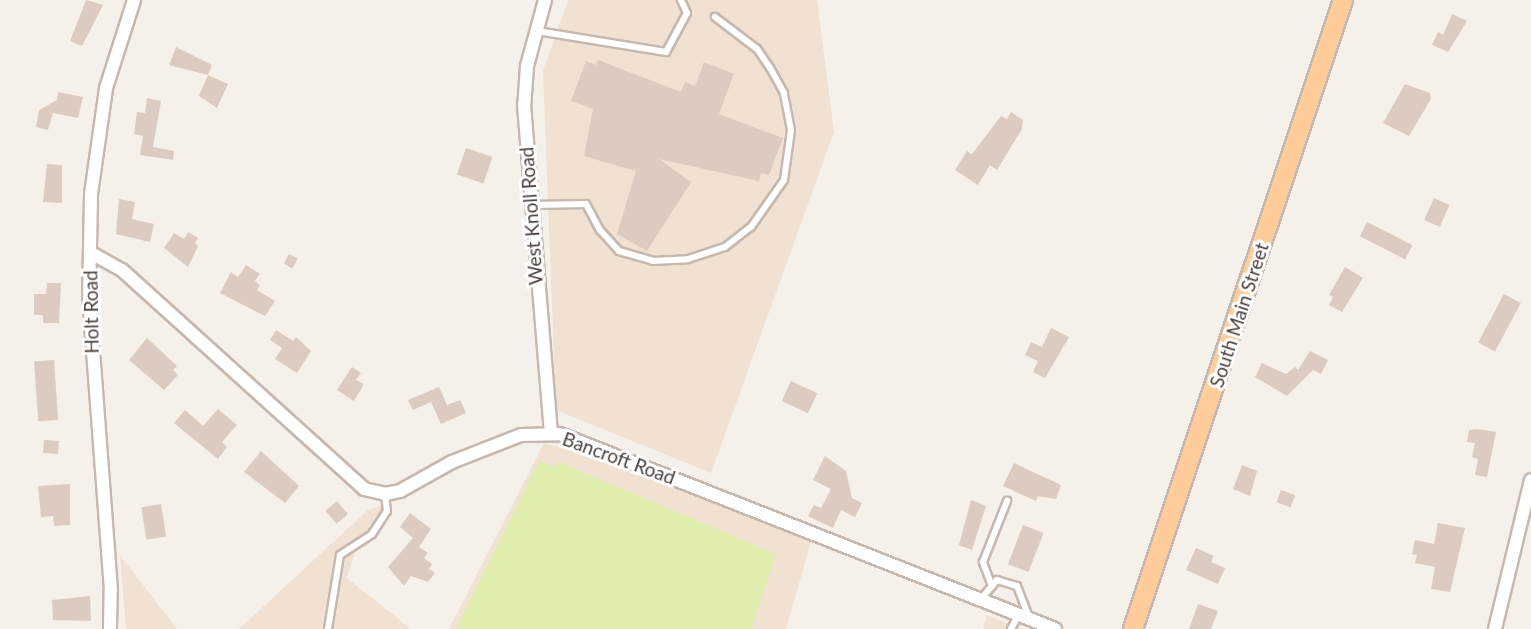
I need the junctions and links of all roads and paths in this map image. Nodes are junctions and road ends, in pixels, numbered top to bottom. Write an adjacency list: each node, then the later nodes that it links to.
1 (134, 0): 8 (street, Holt Road)
2 (545, 0): 6 (street, West Knoll Road)
3 (681, 0): 6 (lane)
4 (1343, 0): 20 (main road, South Main Street)
5 (715, 17): 7 (lane)
6 (535, 31): 7 (street, West Knoll Road)
7 (530, 205): 9 (street, West Knoll Road)
8 (91, 253): 11 (street); 16 (street, Holt Road)
9 (551, 434): 11 (street, Bancroft Road); 14 (street, Bancroft Road)
10 (1531, 480): 21 (street)
11 (385, 494): 17 (lane)
12 (1007, 501): 13 (lane)
13 (992, 586): 14 (lane); 15 (lane)
14 (981, 598): 15 (street, Bancroft Road)
15 (1024, 616): 18 (lane); 19 (street, Bancroft Road)
16 (110, 629)
17 (328, 629)
18 (1011, 629)
19 (1055, 629)
20 (1133, 629)
21 (1495, 629)

